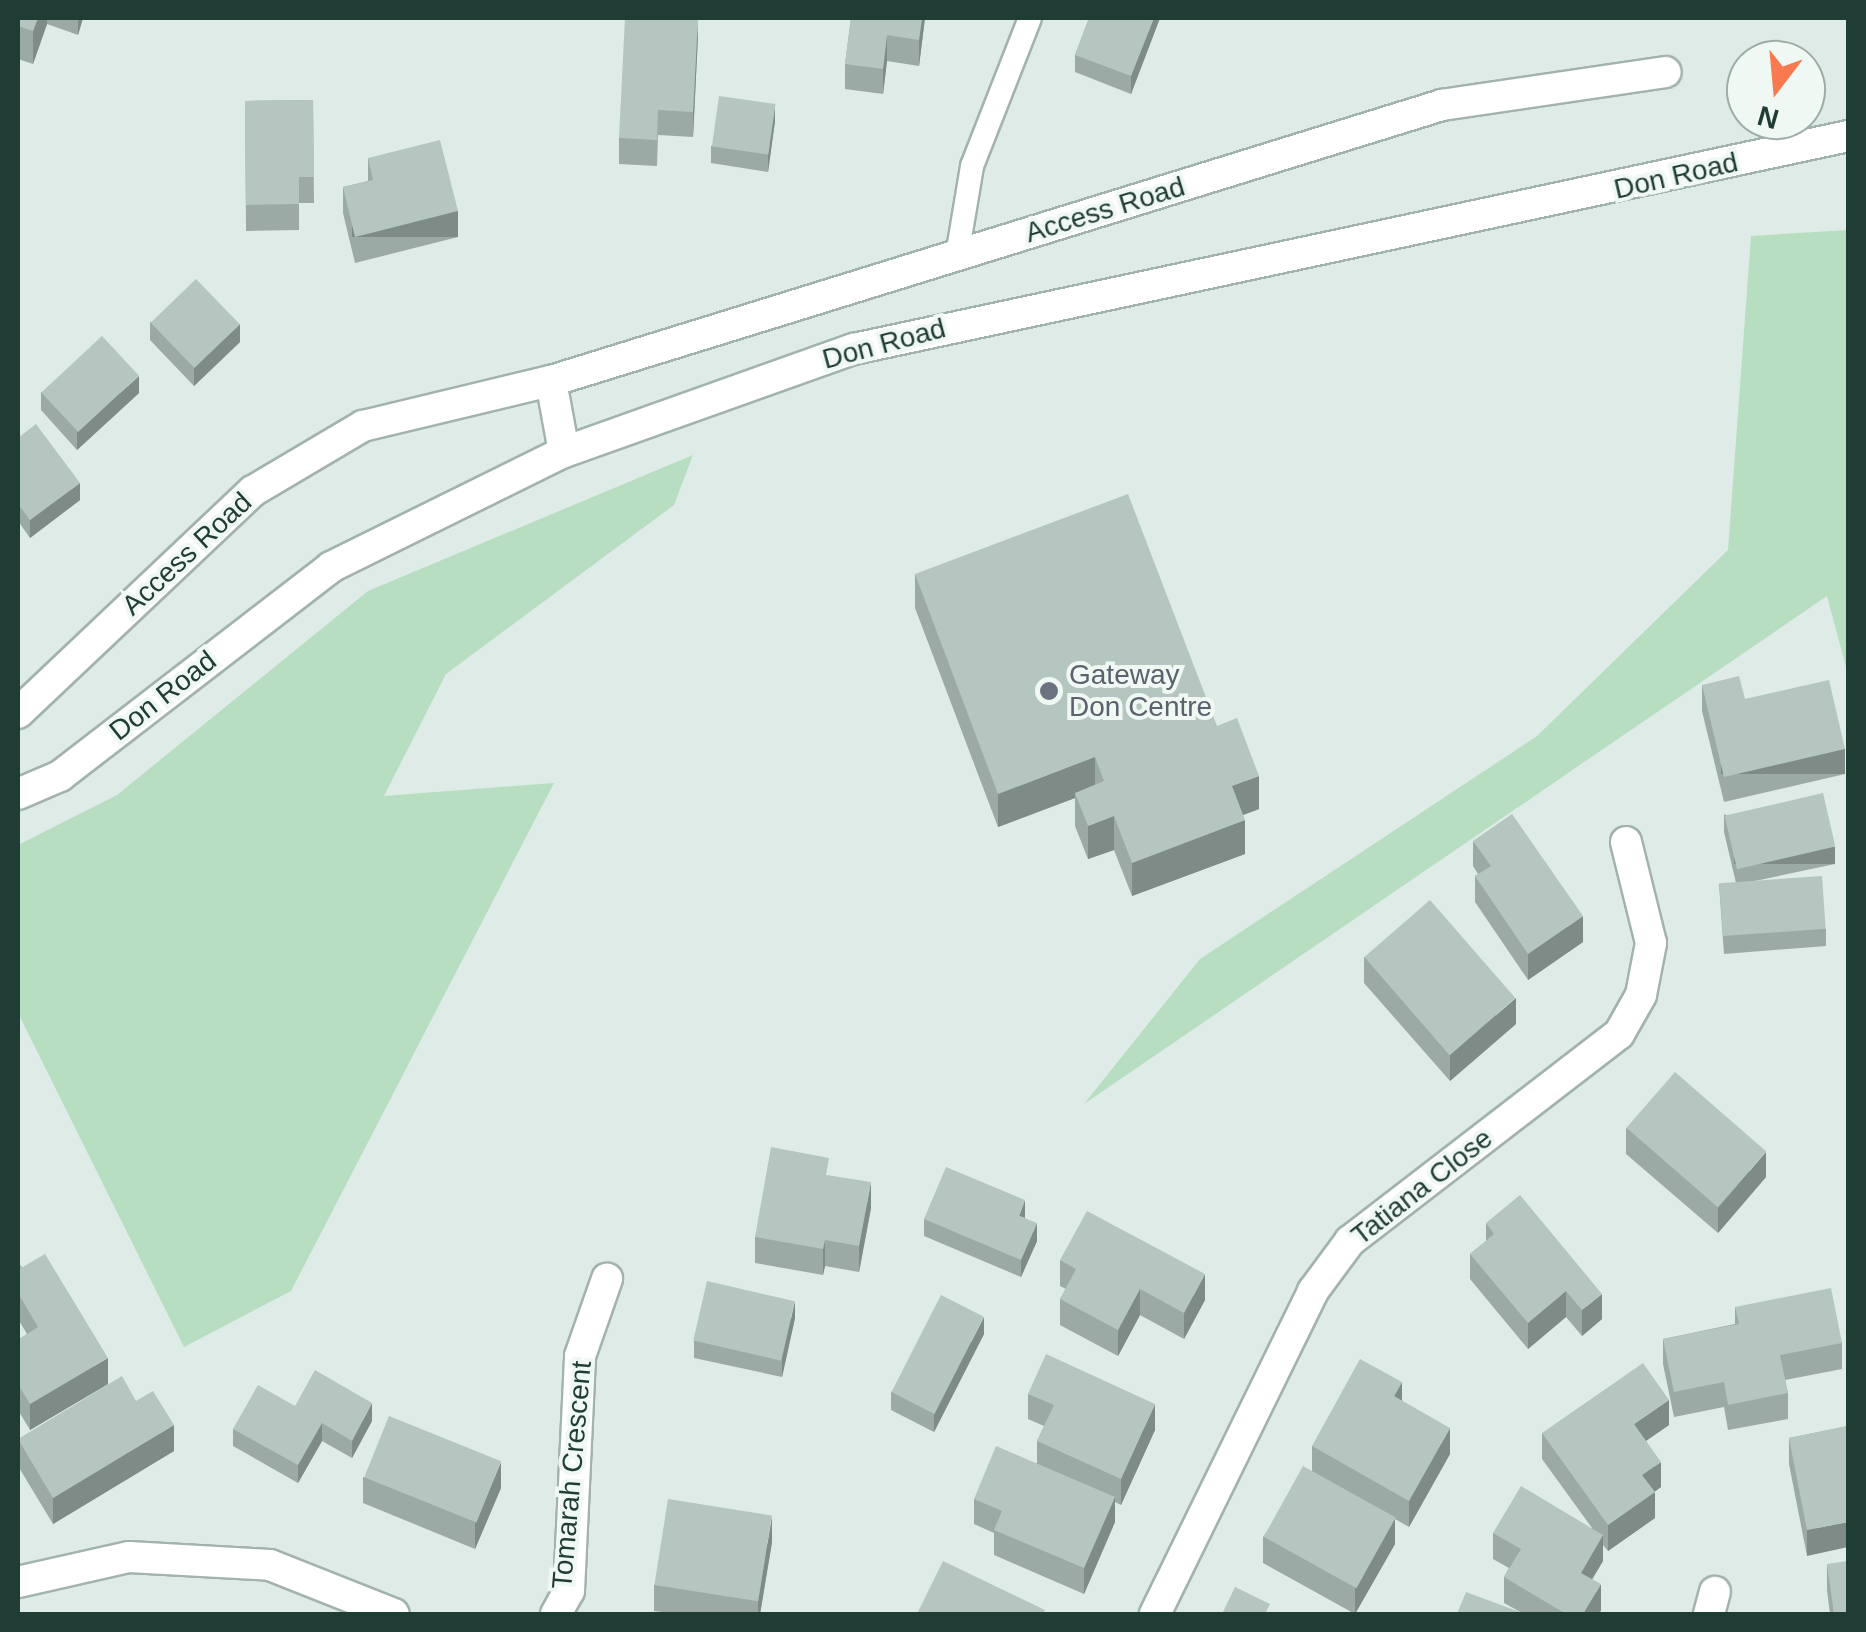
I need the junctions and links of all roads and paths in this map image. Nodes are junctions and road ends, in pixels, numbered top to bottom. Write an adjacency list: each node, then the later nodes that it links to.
1 (1030, 18): 4 (lane)
2 (1666, 72): 4 (street, Access Road)
3 (1848, 136): 6 (street, Don Road)
4 (957, 256): 5 (street, Access Road)
5 (551, 381): 6 (street); 7 (street, Access Road)
6 (564, 452): 8 (street, Don Road)
7 (18, 713)
8 (18, 794)
9 (1626, 842): 14 (street, Tatiana Close)
10 (606, 1278): 13 (street, Tomarah Crescent)
11 (18, 1582): 12 (street)
12 (394, 1614)
13 (556, 1614)
14 (1155, 1614)

